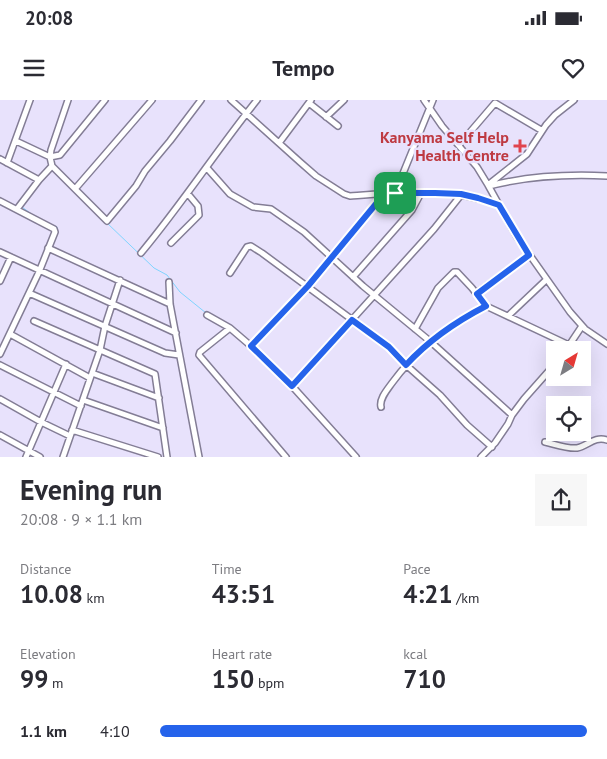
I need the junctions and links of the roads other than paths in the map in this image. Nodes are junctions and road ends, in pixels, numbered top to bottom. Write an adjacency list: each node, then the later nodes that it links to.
1 (30, 100): 19 (street)
2 (68, 100): 22 (street)
3 (106, 100): 22 (street)
4 (152, 100): 30 (street)
5 (201, 100): 30 (street)
6 (232, 100): 15 (street)
7 (257, 100): 15 (street)
8 (344, 100): 16 (street)
9 (424, 100): 14 (street)
10 (433, 100): 14 (street)
11 (574, 100): 18 (street)
12 (310, 101): 16 (street); 20 (street)
13 (493, 101): 18 (street); 21 (street)
14 (429, 109): 21 (street); 32 (street)
15 (246, 114): 20 (street); 26 (street)
16 (326, 116): 17 (street)
17 (338, 126)
18 (541, 130): 29 (street)
19 (16, 141): 22 (street); 24 (street)
20 (279, 143): 31 (street)
21 (459, 145): 29 (street)
22 (50, 157): 25 (street)
23 (0, 159): 24 (street)
24 (7, 163): 28 (street)
25 (52, 166): 28 (street); 30 (street)
26 (207, 168): 34 (street); 45 (street)
27 (607, 176): 29 (street)
28 (39, 180): 38 (street)
29 (489, 186): 37 (street)
30 (74, 189)
31 (385, 193): 32 (street); 45 (street)
32 (395, 193): 33 (street)
33 (421, 193): 35 (street); 48 (street)
34 (188, 194): 39 (street); 42 (street)
35 (461, 194): 37 (street); 56 (street)
36 (0, 201): 38 (street)
37 (499, 205): 43 (street)
38 (17, 209): 40 (street)
39 (171, 243)
40 (48, 248): 46 (street); 49 (street)
41 (0, 252): 44 (street)
42 (141, 253)
43 (529, 255): 50 (street); 55 (street)
44 (11, 257): 46 (street); 51 (street)
45 (332, 257): 48 (street); 53 (street)
46 (40, 270): 54 (street); 57 (street)
47 (230, 273): 53 (street)
48 (353, 277): 56 (street)
49 (120, 280): 57 (street); 58 (street)
50 (546, 280): 61 (street); 65 (street)
51 (0, 281)
52 (169, 282): 58 (street)
53 (308, 286): 62 (street); 74 (street)
54 (29, 293): 64 (street); 69 (street)
55 (477, 294): 59 (street); 67 (street)
56 (374, 296): 62 (street); 67 (street)
57 (113, 304): 64 (street); 68 (street)
58 (170, 304): 68 (street)
59 (486, 306): 61 (street); 72 (street)
60 (207, 315): 66 (street)
61 (508, 316): 70 (street)
62 (352, 320): 80 (street); 83 (street)
63 (34, 321): 75 (street)
64 (105, 326): 75 (street); 77 (street)
65 (582, 326): 71 (street); 73 (street)
66 (230, 328): 74 (street); 105 (street)
67 (415, 329): 72 (street)
68 (176, 333): 77 (street)
69 (10, 334): 76 (street); 78 (street)
70 (556, 341)
71 (571, 341)
72 (431, 342): 80 (street); 89 (street)
73 (607, 344)
74 (251, 346): 83 (street)
75 (100, 350): 81 (street); 85 (street)
76 (0, 354)
77 (179, 355): 104 (street)
78 (66, 364): 81 (street); 84 (street)
79 (0, 365): 84 (street)
80 (406, 365): 88 (street); 97 (street)
81 (91, 375): 85 (street); 87 (street)
82 (546, 375): 89 (street)
83 (292, 386): 106 (street)
84 (54, 393): 87 (street); 90 (street)
85 (159, 398): 91 (street)
86 (0, 399): 90 (street)
87 (82, 403): 91 (street); 92 (street)
88 (381, 407)
89 (512, 415): 97 (street)
90 (41, 422): 94 (street); 98 (street)
91 (163, 428): 103 (street)
92 (72, 430): 94 (street); 102 (street)
93 (0, 435): 98 (street)
94 (70, 436): 101 (street)
95 (607, 440): 96 (street)
96 (545, 442)
97 (492, 447): 107 (street)
98 (29, 450): 99 (street); 100 (street)
99 (26, 456)
100 (40, 456)
101 (63, 456)
102 (158, 456)
103 (167, 456)
104 (199, 456)
105 (286, 456)
106 (356, 456)
107 (481, 456)

